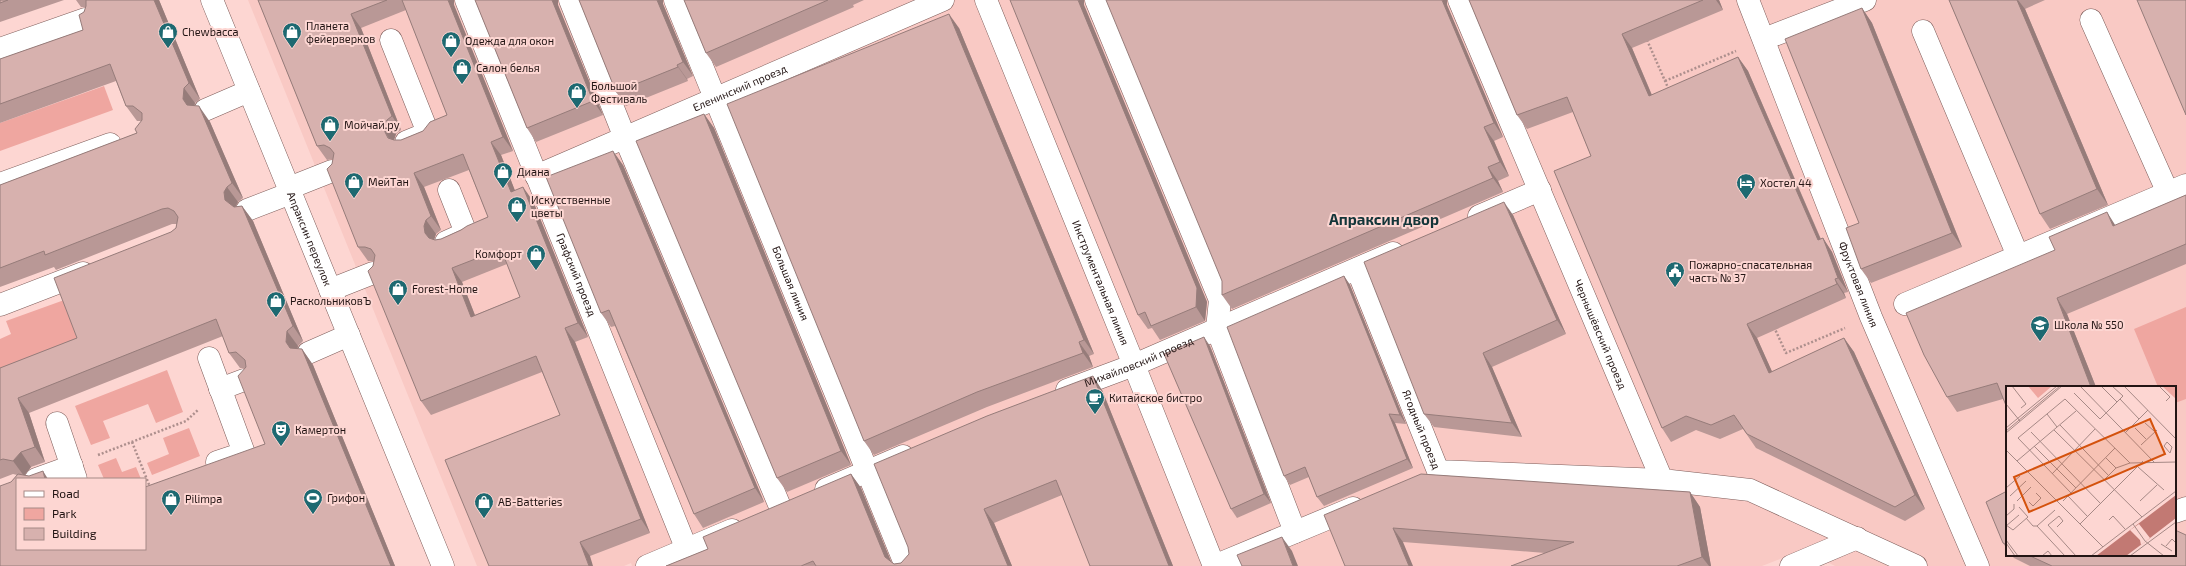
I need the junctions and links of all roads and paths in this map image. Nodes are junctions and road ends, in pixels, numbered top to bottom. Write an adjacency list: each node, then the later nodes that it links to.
1 (212, 0): 19 (street, Апраксин переулок)
2 (466, 0): 27 (street, Графский проезд)
3 (570, 0): 24 (street)
4 (675, 0): 21 (street, Большая линия)
5 (943, 0): 21 (street, Еленинский проезд)
6 (986, 0): 50 (street, Инструментальная линия)
7 (1096, 0): 46 (street)
8 (1459, 0): 32 (street, Чернышёвский проезд)
9 (1748, 0): 15 (street, Фруктовая линия)
10 (1865, 0): 15 (street)
11 (85, 19): 17 (street)
12 (2091, 20): 29 (street)
13 (1923, 31): 37 (street)
14 (1644, 34): 18 (path)
15 (1764, 39): 18 (path); 44 (street, Фруктовая линия)
16 (391, 40): 25 (street)
17 (0, 49)
18 (1665, 81): 20 (path)
19 (249, 91): 22 (street); 30 (street, Апраксин переулок)
20 (1671, 96)
21 (715, 98): 24 (street, Еленинский проезд); 59 (street, Большая линия)
22 (205, 110)
23 (126, 138): 28 (street)
24 (625, 138): 27 (street, Еленинский проезд); 67 (street)
25 (406, 142)
26 (332, 171): 30 (street)
27 (536, 176): 71 (street, Графский проезд)
28 (0, 184)
29 (2177, 189): 37 (street)
30 (290, 190): 33 (street); 41 (street, Апраксин переулок)
31 (449, 190): 35 (street)
32 (1540, 190): 34 (street); 63 (street, Чернышёвский проезд)
33 (247, 210)
34 (1459, 225)
35 (446, 242)
36 (1415, 244): 39 (street, Михайловский проезд)
37 (2018, 256): 42 (street)
38 (103, 265): 43 (street)
39 (1356, 269): 46 (street, Михайловский проезд); 60 (street, Ягодный проезд)
40 (373, 272): 41 (street)
41 (330, 290): 47 (street, Апраксин переулок)
42 (1905, 304)
43 (0, 305)
44 (1871, 317): 45 (path); 78 (street, Фруктовая линия)
45 (1773, 324)
46 (1217, 329): 50 (street, Михайловский проезд); 69 (street)
47 (349, 336): 48 (street); 72 (street, Апраксин переулок)
48 (308, 353)
49 (209, 358): 52 (street)
50 (1134, 365): 53 (street, Михайловский проезд); 75 (street, Инструментальная линия)
51 (244, 380): 52 (street)
52 (220, 389): 55 (path); 57 (street)
53 (1045, 398)
54 (57, 423): 58 (street)
55 (132, 442): 58 (path); 64 (path)
56 (919, 450): 59 (street)
57 (201, 469)
58 (74, 472): 61 (street)
59 (868, 472): 67 (street); 74 (street, Большая линия)
60 (1438, 472): 62 (street); 63 (street, Ягодный проезд)
61 (41, 478)
62 (1417, 480)
63 (1662, 480): 70 (street)
64 (150, 487)
65 (1375, 498): 69 (street)
66 (2186, 508): 68 (street)
67 (781, 509): 71 (street)
68 (2176, 512)
69 (1295, 532): 75 (street)
70 (1857, 538): 76 (street); 77 (street)
71 (687, 550): 73 (street)
72 (443, 566)
73 (647, 566)
74 (906, 566)
75 (1214, 566)
76 (1791, 566)
77 (1916, 566)
78 (1978, 566)

